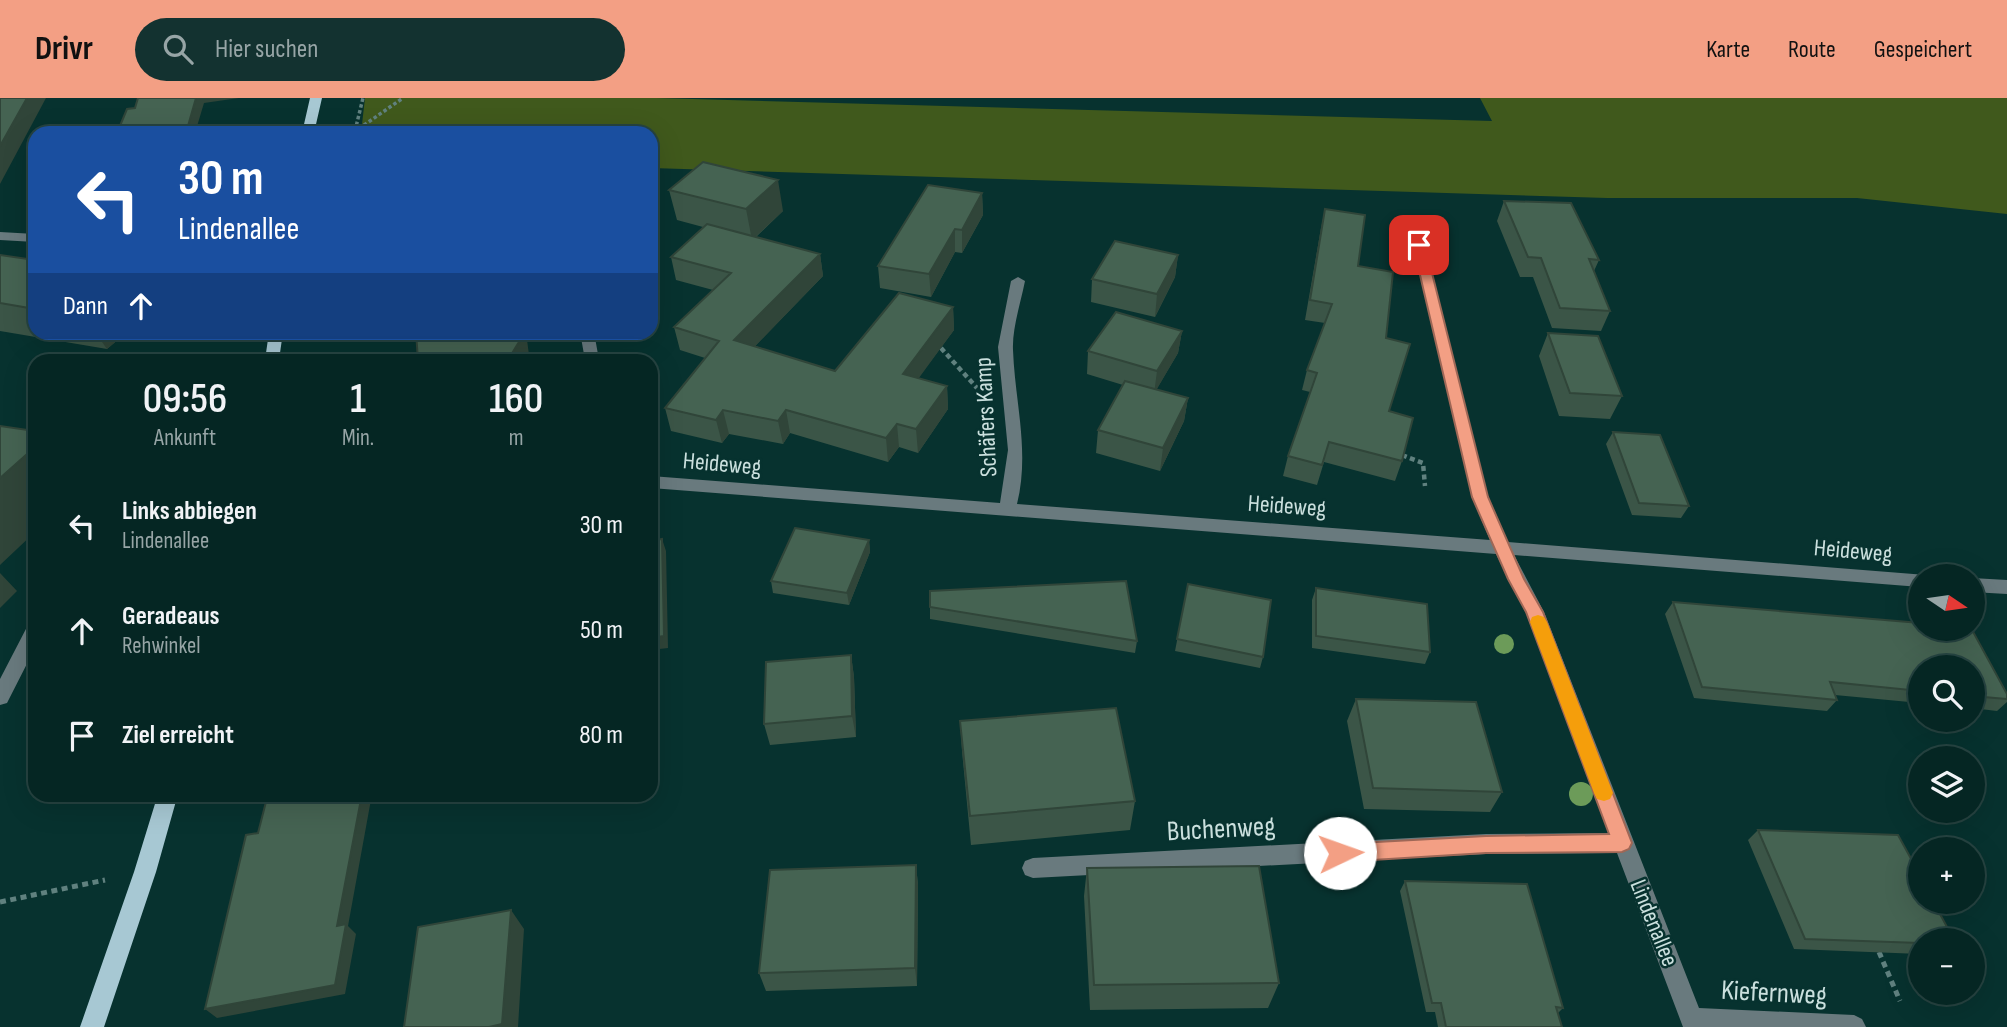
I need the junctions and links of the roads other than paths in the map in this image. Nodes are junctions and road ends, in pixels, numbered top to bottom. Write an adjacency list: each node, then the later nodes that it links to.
1 (316, 98): 2 (main road)
2 (310, 126)
3 (1413, 219): 9 (street, Lindenallee)
4 (0, 236): 5 (street)
5 (28, 238)
6 (1018, 281): 8 (street, Schäfers Kamp)
7 (658, 483): 8 (street, Heideweg)
8 (1007, 509): 9 (street, Heideweg)
9 (1501, 547): 10 (street, Heideweg); 16 (street, Lindenallee)
10 (1908, 579)
11 (1985, 586): 12 (street)
12 (2007, 587)
13 (28, 643): 14 (street)
14 (0, 697)
15 (166, 802): 19 (main road)
16 (1622, 843): 17 (street, Buchenweg); 18 (street, Lindenallee)
17 (1034, 868)
18 (1694, 1023): 20 (street, Kiefernweg)
19 (92, 1027)
20 (1854, 1027)

